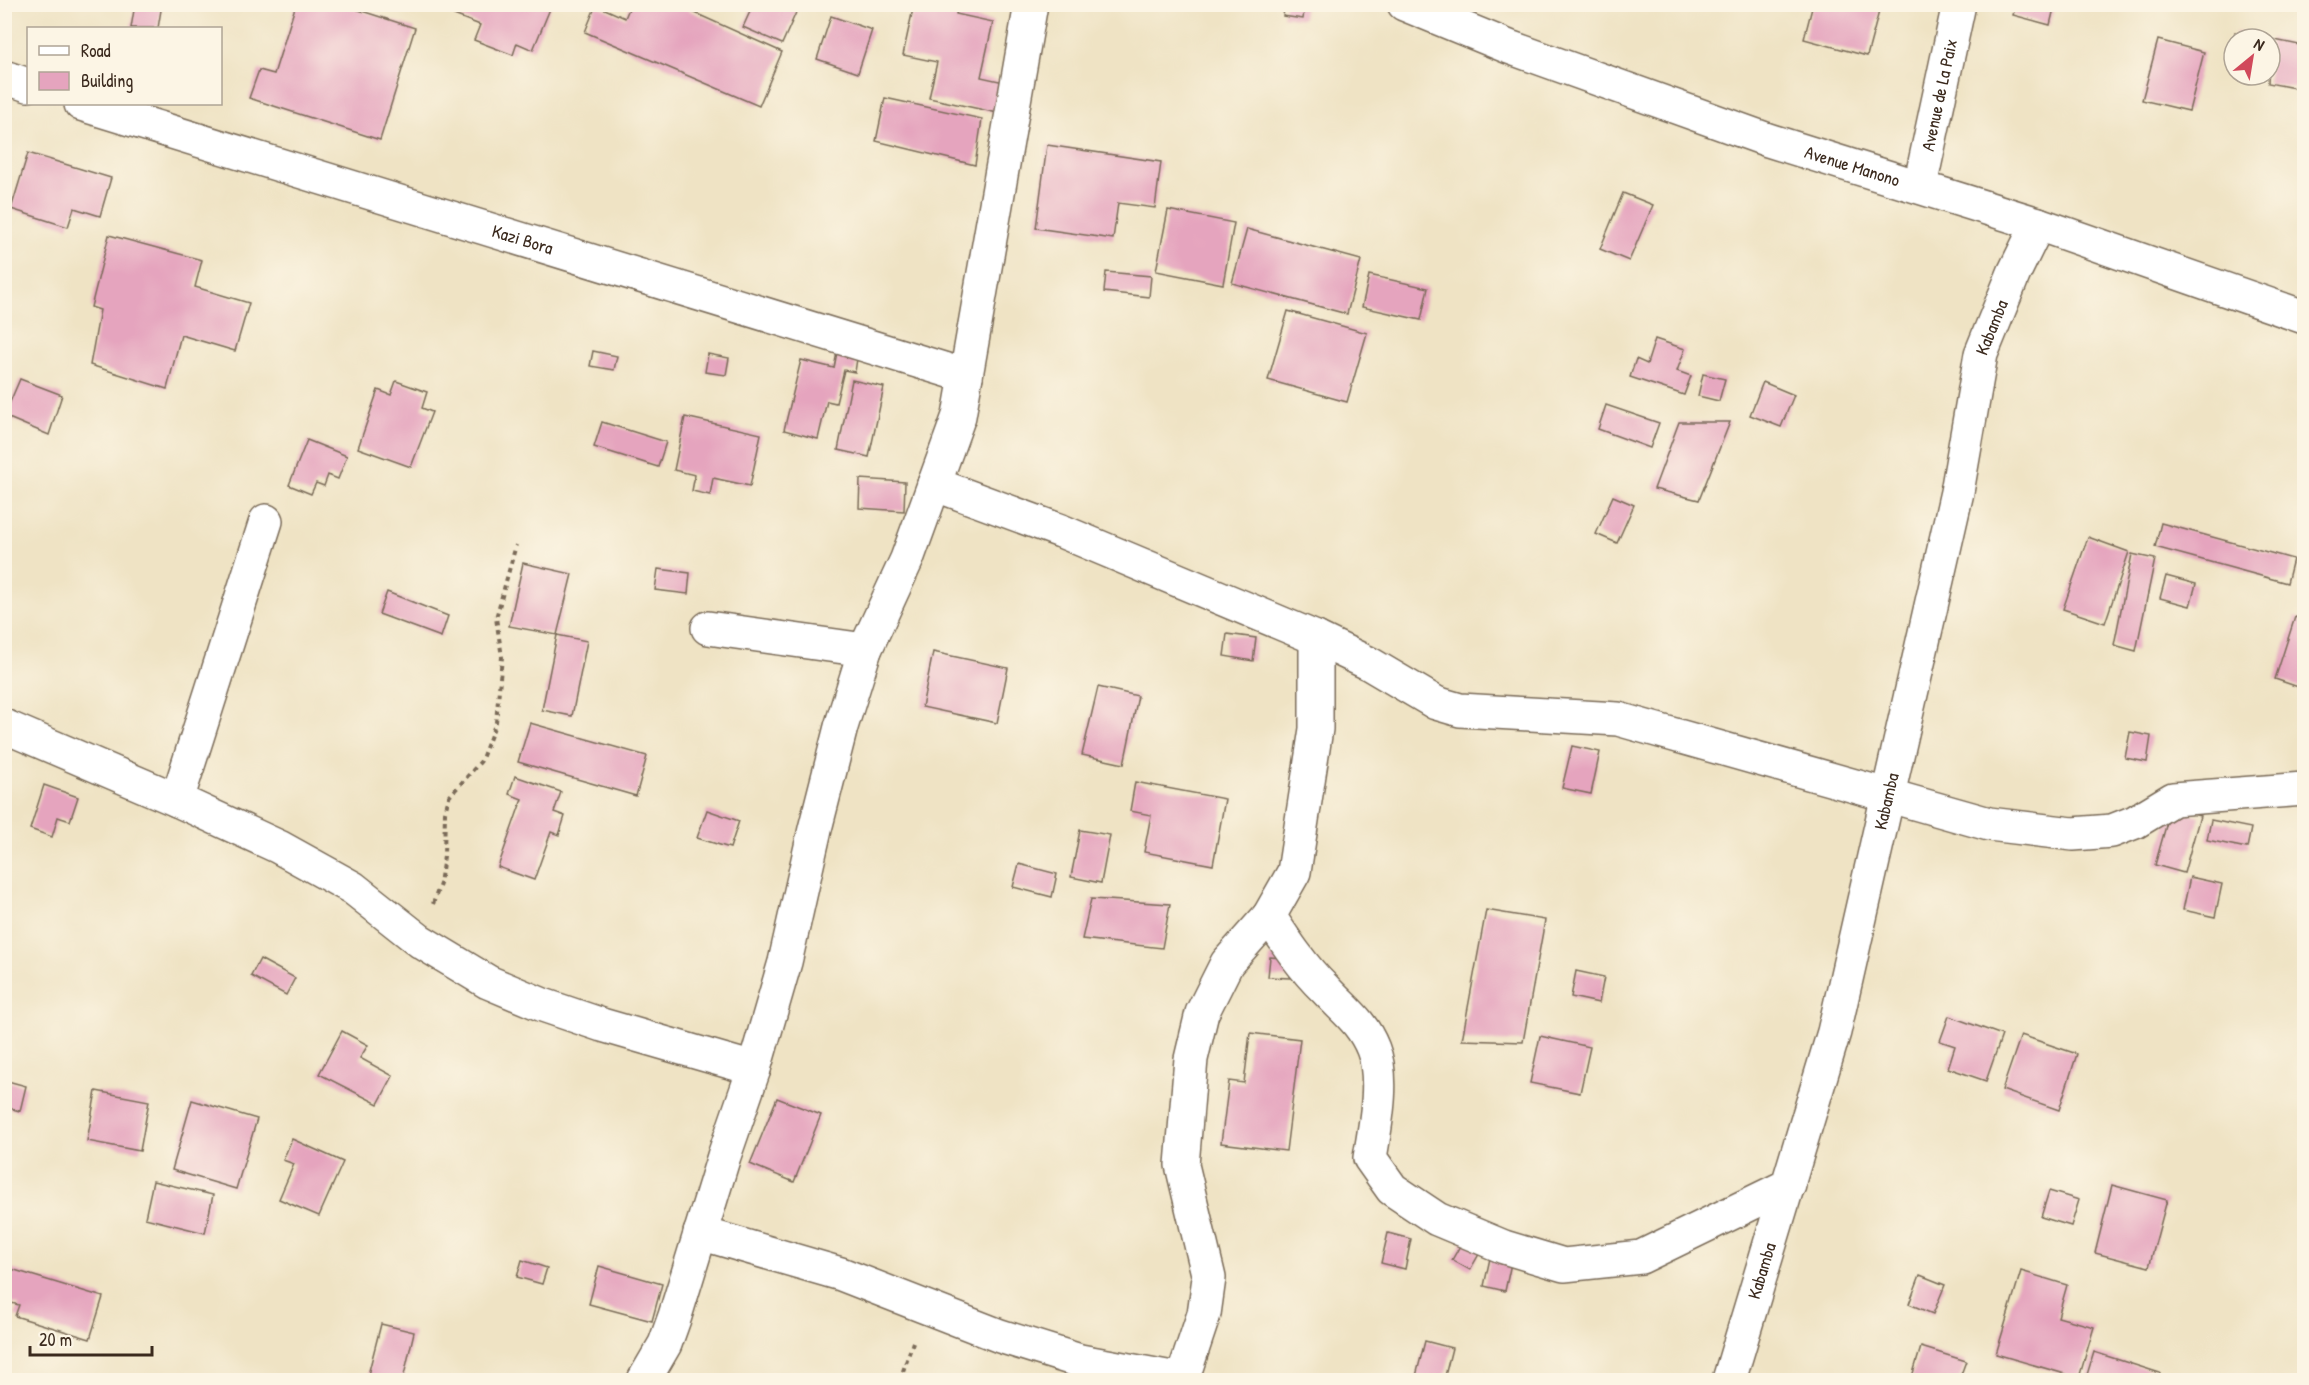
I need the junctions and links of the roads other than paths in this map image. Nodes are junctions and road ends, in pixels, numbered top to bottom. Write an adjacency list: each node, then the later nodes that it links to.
1 (1031, 4): 10 (street)
2 (1404, 4): 7 (street, Avenue Manono)
3 (1959, 4): 7 (street, Avenue de La Paix)
4 (4, 77): 5 (street)
5 (27, 85)
6 (84, 105): 10 (street, Kazi Bora)
7 (1920, 186): 8 (street, Avenue Manono)
8 (2038, 224): 9 (street, Avenue Manono); 18 (street, Kabamba)
9 (2304, 317)
10 (966, 376): 11 (street)
11 (934, 484): 14 (street); 15 (street)
12 (266, 521): 19 (street)
13 (708, 628): 15 (street)
14 (1316, 638): 18 (street); 20 (street)
15 (865, 650): 21 (street)
16 (4, 726): 19 (street)
17 (2304, 789): 18 (street)
18 (1886, 797): 22 (street, Kabamba)
19 (177, 800): 21 (street)
20 (1269, 916): 22 (street); 25 (street)
21 (754, 1069): 23 (street)
22 (1789, 1185): 26 (street, Kabamba)
23 (700, 1233): 24 (street); 25 (street)
24 (644, 1380)
25 (1182, 1380)
26 (1729, 1380)

